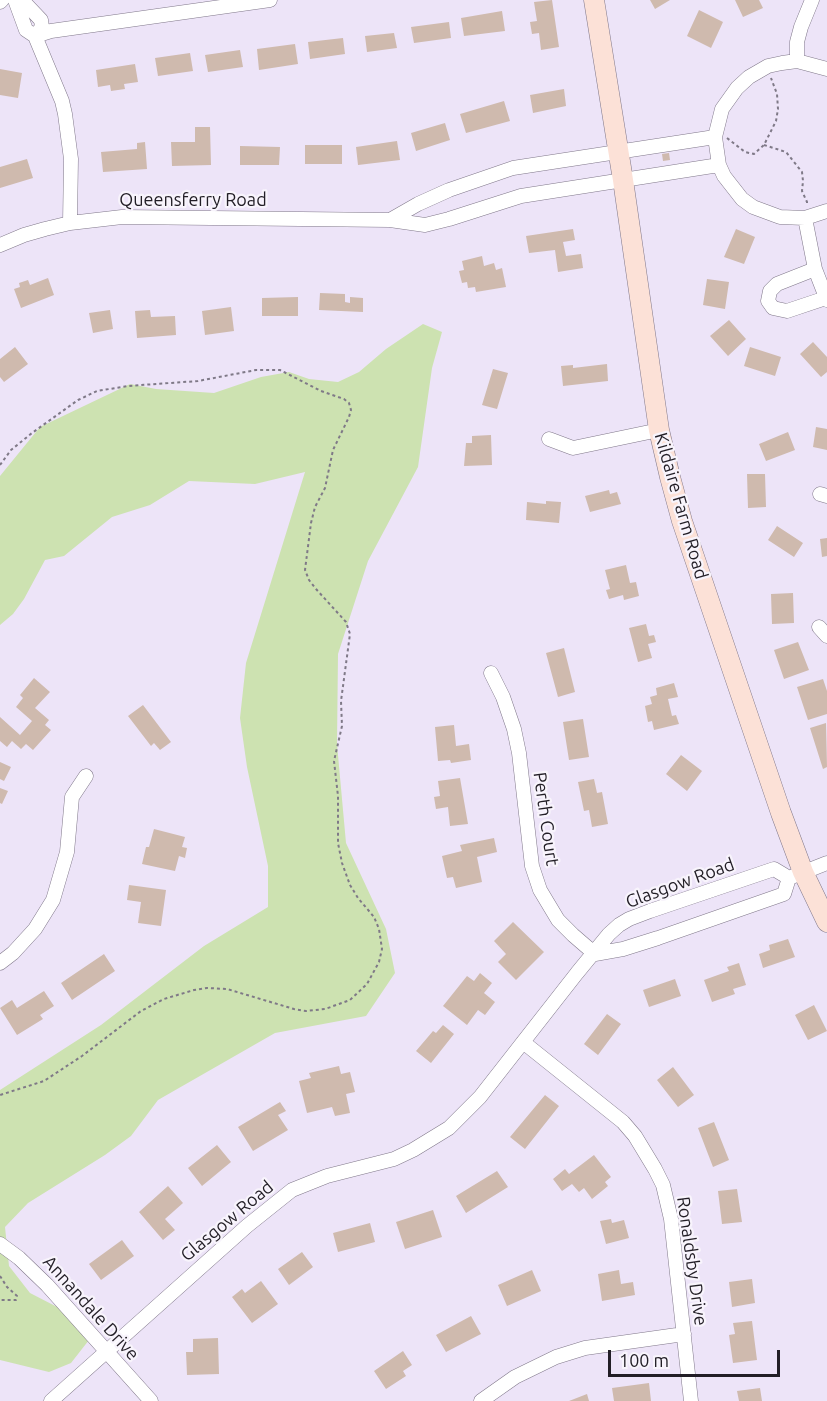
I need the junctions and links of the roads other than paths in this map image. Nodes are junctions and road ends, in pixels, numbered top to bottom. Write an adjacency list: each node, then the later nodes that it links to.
1 (15, 0): 6 (street)
2 (22, 0): 6 (street)
3 (270, 0): 6 (street)
4 (594, 0): 10 (main road, Kildaire Farm Road)
5 (812, 0): 7 (street)
6 (35, 36): 18 (street)
7 (797, 61): 8 (street); 9 (street)
8 (827, 69)
9 (715, 132): 10 (street); 11 (street)
10 (618, 152): 12 (main road, Kildaire Farm Road); 13 (street)
11 (720, 165): 12 (street, Queensferry Road); 16 (street)
12 (623, 180): 14 (street, Queensferry Road); 22 (main road, Kildaire Farm Road)
13 (466, 184): 14 (street); 17 (street)
14 (475, 209): 17 (street, Queensferry Road)
15 (827, 211): 16 (street)
16 (805, 218): 20 (street)
17 (390, 220): 18 (street, Queensferry Road)
18 (70, 223): 19 (street, Queensferry Road)
19 (0, 245)
20 (815, 269): 21 (street); 21 (street)
21 (826, 299)
22 (659, 430): 23 (street); 27 (main road, Kildaire Farm Road)
23 (549, 439)
24 (491, 673): 29 (street, Perth Court)
25 (86, 776): 30 (street)
26 (827, 863): 27 (street)
27 (796, 875): 28 (main road, Kildaire Farm Road); 29 (street); 29 (street, Glasgow Road)
28 (827, 922)
29 (595, 954): 31 (street, Glasgow Road)
30 (0, 963)
31 (523, 1042): 33 (street, Ronaldsby Drive); 34 (street, Glasgow Road)
32 (0, 1244): 34 (street, Annandale Drive)
33 (684, 1334): 37 (street); 38 (street, Ronaldsby Drive)
34 (106, 1350): 35 (street, Glasgow Road); 36 (street, Annandale Drive)
35 (51, 1401)
36 (151, 1401)
37 (481, 1401)
38 (691, 1401)

